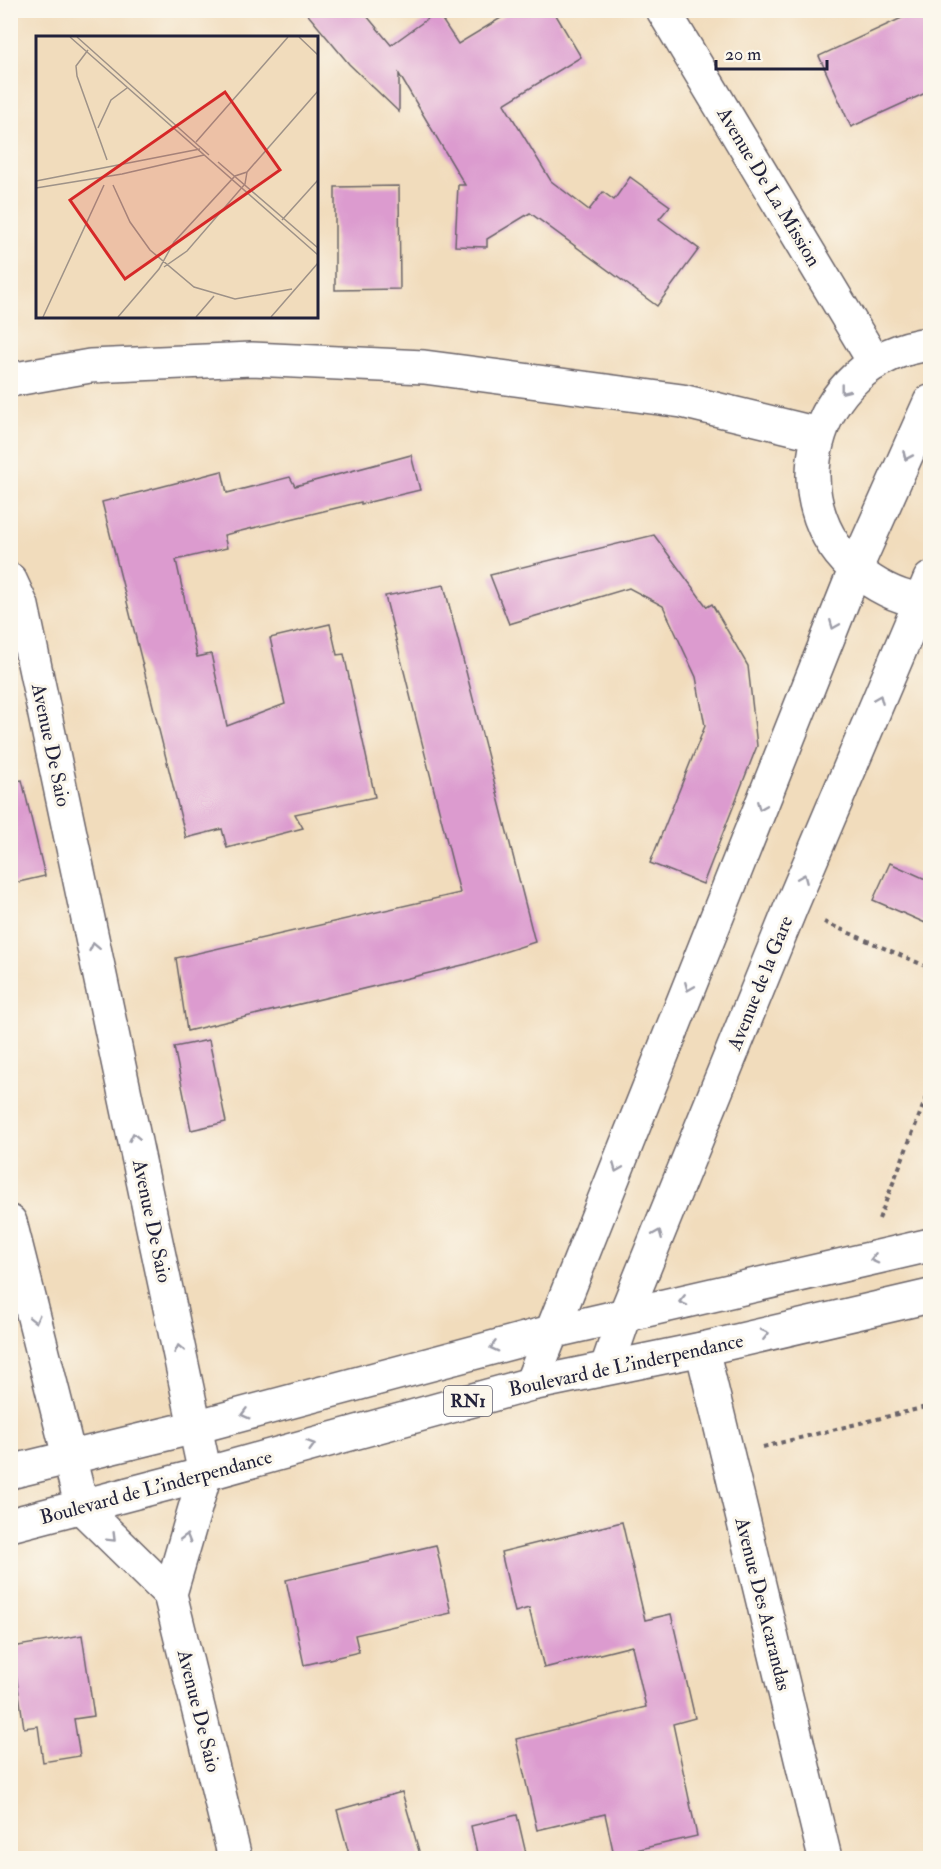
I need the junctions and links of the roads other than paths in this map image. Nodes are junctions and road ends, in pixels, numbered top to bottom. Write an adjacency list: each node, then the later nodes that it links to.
1 (663, 10): 3 (main road, Avenue De La Mission)
2 (930, 344): 3 (main road)
3 (875, 363): 6 (main road, one-way to 6)
4 (10, 380): 6 (main road)
5 (930, 402): 7 (main road, one-way to 7)
6 (819, 434): 7 (main road)
7 (855, 570): 9 (main road); 14 (main road, one-way to 14)
8 (10, 580): 18 (main road, Avenue De Saio, one-way to 8)
9 (927, 594): 13 (main road, Avenue de la Gare, one-way to 9)
10 (10, 1222): 19 (main road, one-way to 19)
11 (930, 1245): 13 (main road, RN1, one-way to 13)
12 (930, 1296): 15 (main road, Boulevard de L'inderpendance / RN1, one-way to 12)
13 (625, 1315): 14 (main road, RN1); 16 (main road, Avenue de la Gare)
14 (551, 1332): 17 (main road); 18 (main road, RN1, one-way to 18)
15 (702, 1349): 16 (main road, Boulevard de L'inderpendance / RN1); 26 (main road, Avenue Des Acarandas)
16 (607, 1367): 17 (main road, Boulevard de L'inderpendance / RN1)
17 (531, 1384): 21 (main road, Boulevard de L'inderpendance / RN1, one-way to 17)
18 (195, 1427): 19 (main road, RN1); 21 (main road, Avenue De Saio)
19 (70, 1458): 20 (main road, RN1); 22 (main road)
20 (10, 1472)
21 (205, 1474): 22 (main road, Boulevard de L'inderpendance / RN1); 24 (main road, Avenue De Saio, one-way to 21)
22 (82, 1508): 23 (main road, Boulevard de L'inderpendance / RN1); 24 (main road, one-way to 24)
23 (10, 1525)
24 (170, 1594): 25 (main road, Avenue De Saio)
25 (235, 1858)
26 (825, 1858)

